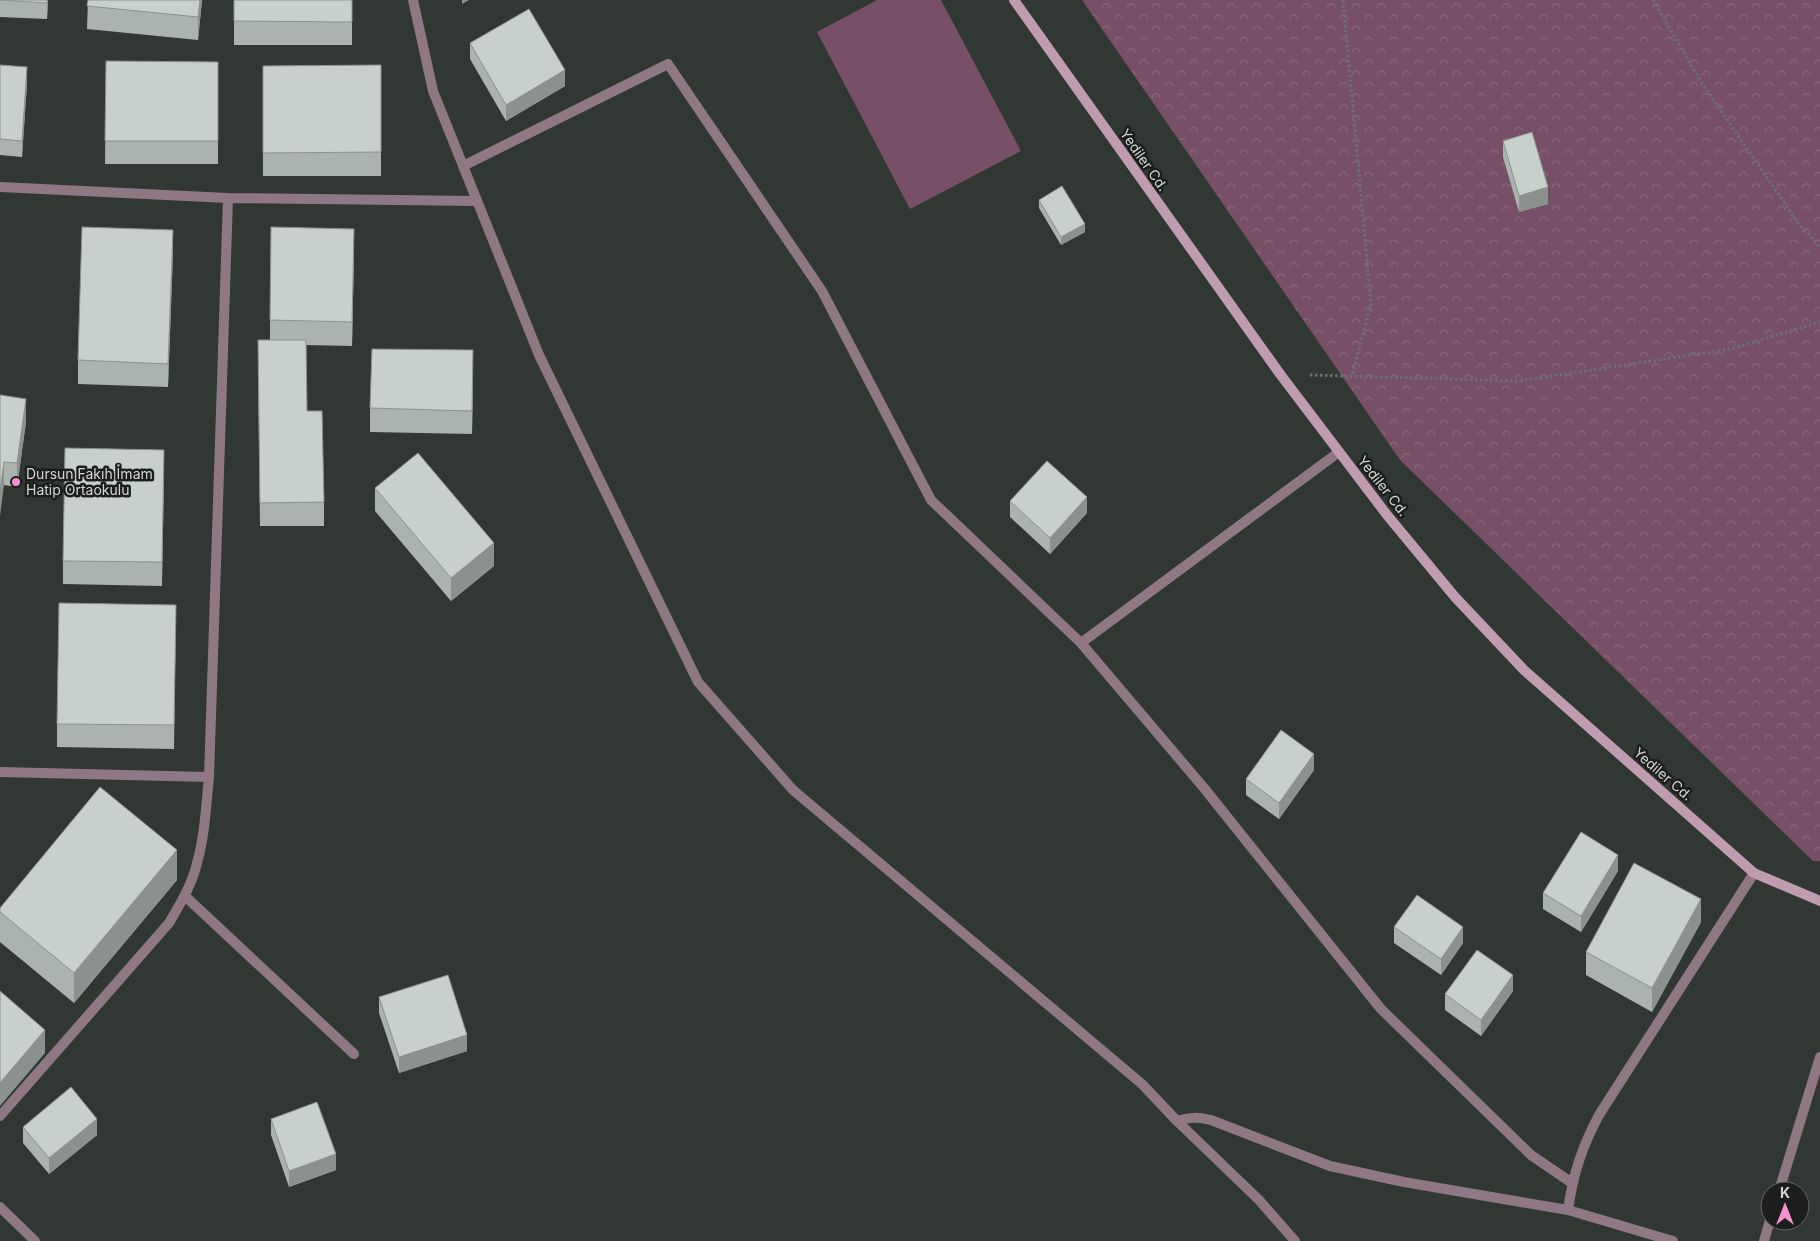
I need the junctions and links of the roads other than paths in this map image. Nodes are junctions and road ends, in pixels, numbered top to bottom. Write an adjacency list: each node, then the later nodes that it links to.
1 (413, 0): 3 (street)
2 (1014, 0): 7 (street, Yediler Cd.)
3 (463, 166): 6 (street); 8 (street)
4 (0, 186): 5 (street)
5 (228, 198): 6 (street); 10 (street)
6 (477, 201): 17 (street)
7 (1339, 452): 8 (street); 11 (street, Yediler Cd.)
8 (1081, 643): 19 (street)
9 (0, 772): 10 (street)
10 (209, 777): 12 (street)
11 (1754, 873): 13 (street, Yediler Cd.); 19 (street)
12 (185, 896): 14 (street); 16 (street)
13 (1820, 901)
14 (354, 1054)
15 (1820, 1057): 18 (street)
16 (0, 1116)
17 (1177, 1121): 21 (street); 23 (street)
18 (1782, 1181)
19 (1572, 1183): 21 (street)
20 (0, 1206): 22 (street)
21 (1568, 1210): 24 (street)
22 (35, 1241)
23 (1295, 1241)
24 (1673, 1241)

